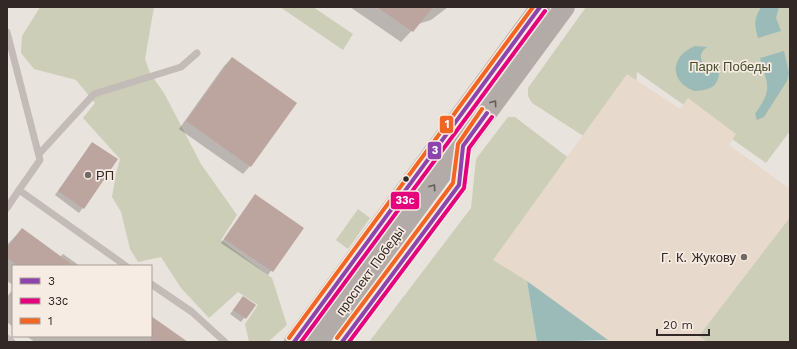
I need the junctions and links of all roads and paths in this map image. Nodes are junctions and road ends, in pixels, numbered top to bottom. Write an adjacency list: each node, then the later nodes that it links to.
1 (540, 7): 14 (main road, проспект Победы)
2 (565, 7): 5 (main road, проспект Победы, one-way to 2)
3 (7, 32): 6 (lane)
4 (197, 53): 6 (lane)
5 (463, 146): 15 (main road, проспект Победы, one-way to 5); 16 (lane)
6 (38, 154): 7 (lane)
7 (18, 190): 8 (lane); 9 (lane)
8 (7, 208)
9 (125, 265)
10 (152, 285): 13 (lane)
11 (7, 338): 12 (lane)
12 (12, 342)
13 (225, 342)
14 (294, 342)
15 (318, 342)
16 (342, 342)

